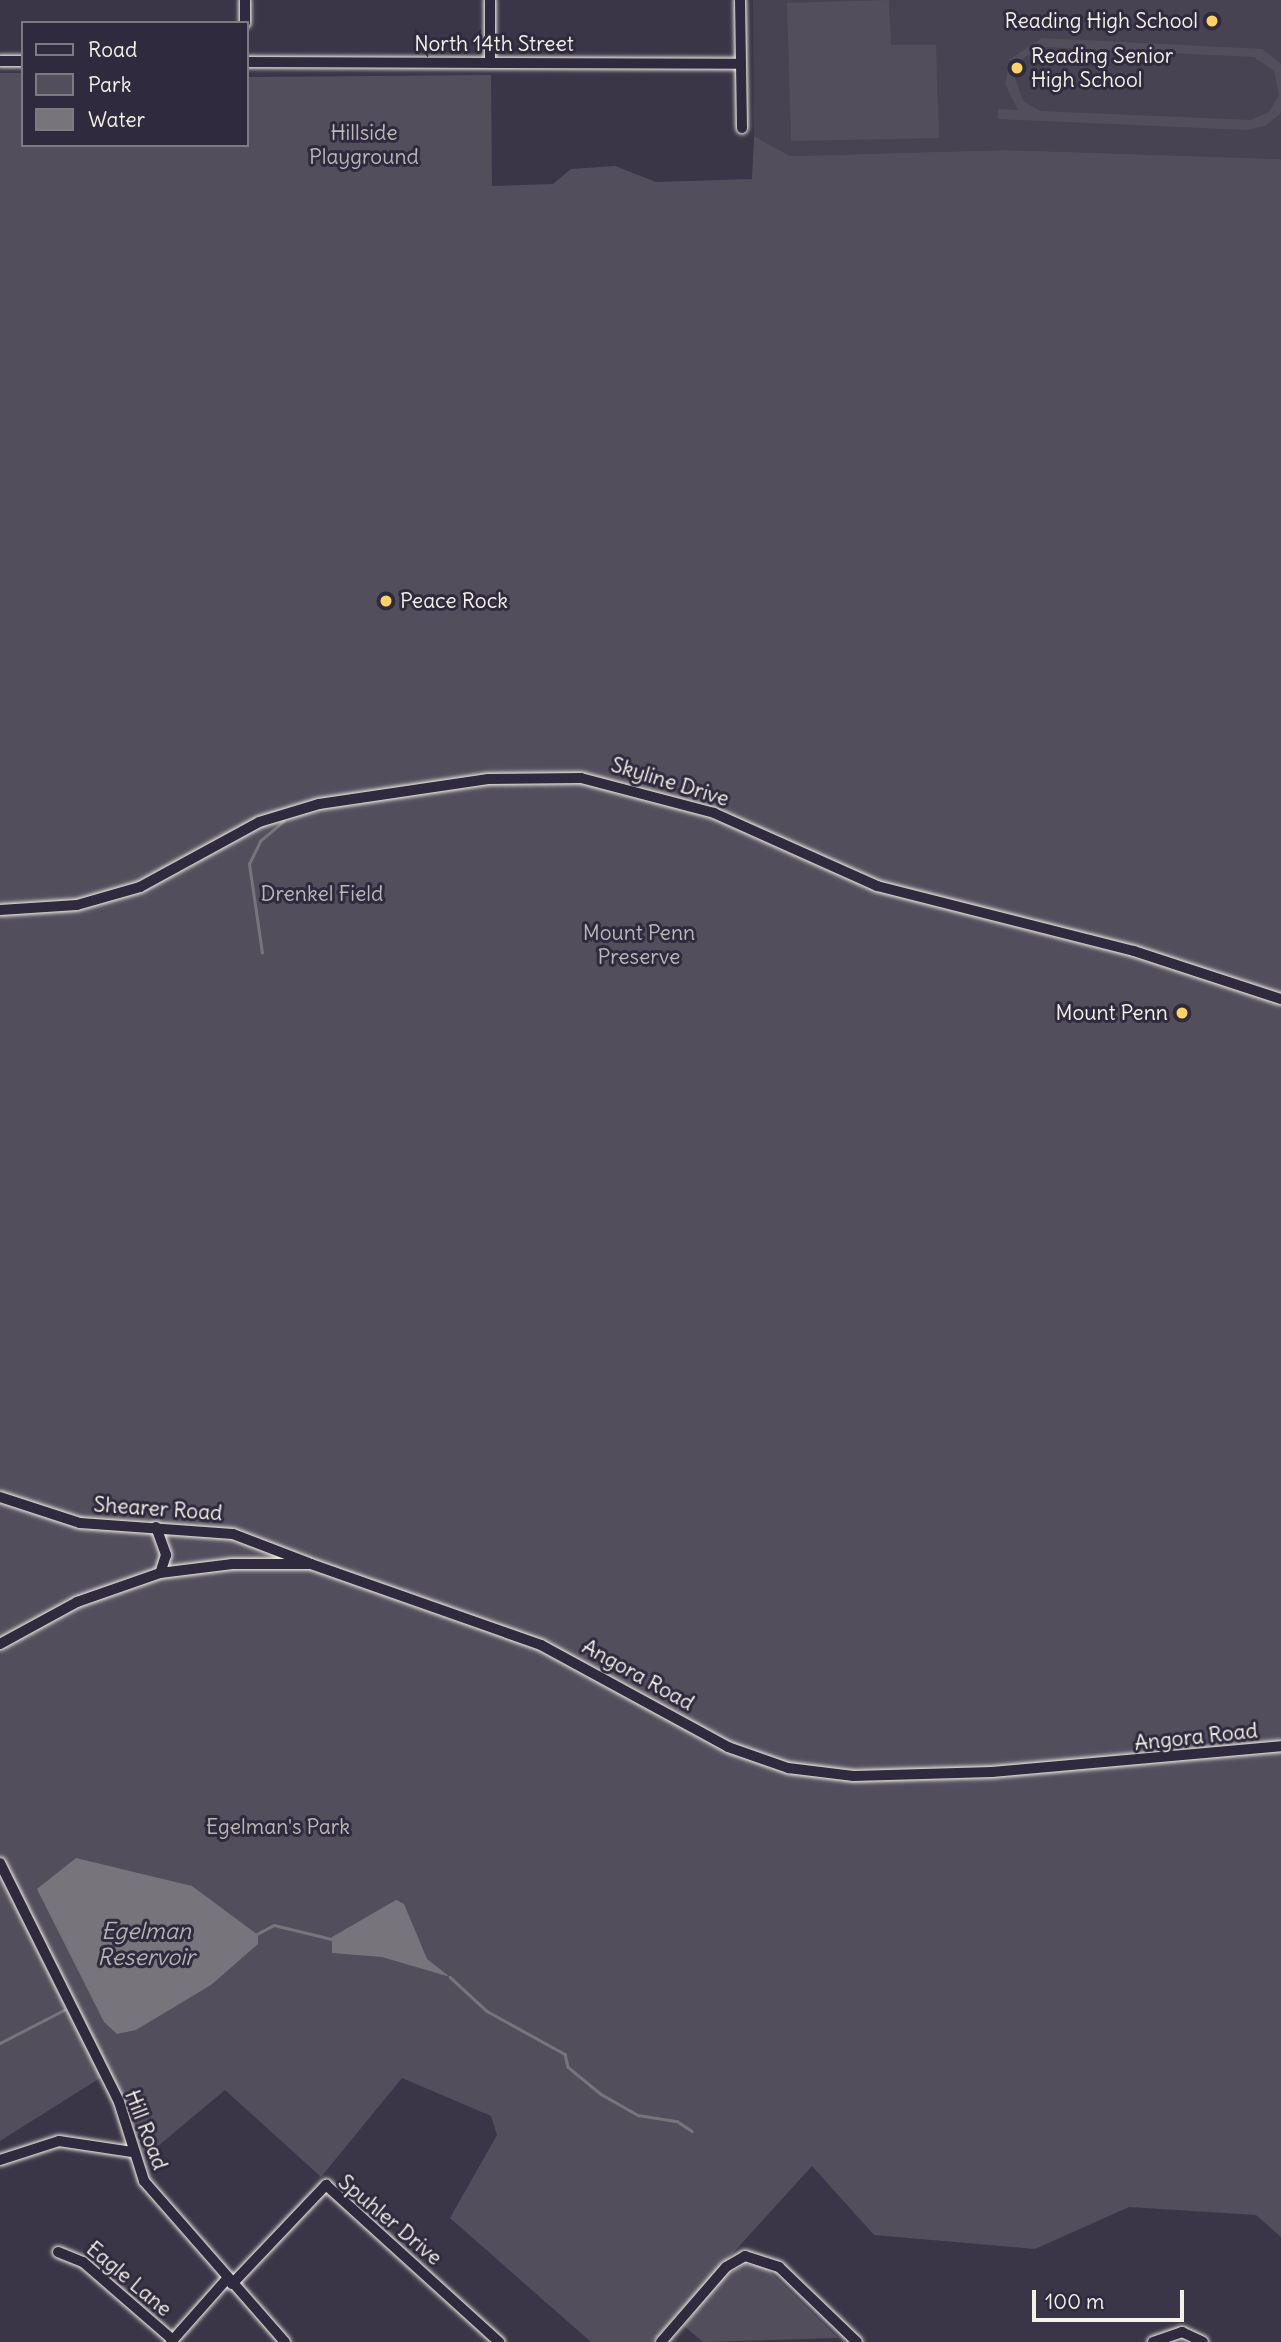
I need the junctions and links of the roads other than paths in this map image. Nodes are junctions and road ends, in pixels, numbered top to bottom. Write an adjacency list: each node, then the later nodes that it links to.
1 (245, 0): 4 (street)
2 (490, 0): 8 (street)
3 (740, 0): 9 (street)
4 (245, 21)
5 (0, 61): 6 (street)
6 (21, 61)
7 (248, 62): 8 (street, North 14th Street)
8 (490, 63): 9 (street, North 14th Street)
9 (740, 64): 10 (street)
10 (742, 128)
11 (0, 910): 12 (street, Skyline Drive)
12 (1281, 999)
13 (0, 1497): 14 (street, Shearer Road)
14 (156, 1527): 15 (street, Shearer Road); 16 (street)
15 (311, 1564): 16 (street, Angora Road); 18 (street, Angora Road)
16 (160, 1573): 17 (street, Angora Road)
17 (0, 1644)
18 (1281, 1746)
19 (0, 1863): 20 (street, Hill Road)
20 (132, 2152): 21 (street); 23 (street, Hill Road)
21 (0, 2160)
22 (58, 2252): 24 (street, Eagle Lane)
23 (229, 2282): 24 (street); 25 (street, Hill Road); 26 (street, Spuhler Drive)
24 (172, 2341)
25 (285, 2342)
26 (499, 2342)
27 (661, 2342): 28 (street)
28 (858, 2342)
29 (1153, 2342): 30 (street)
30 (1203, 2342)

